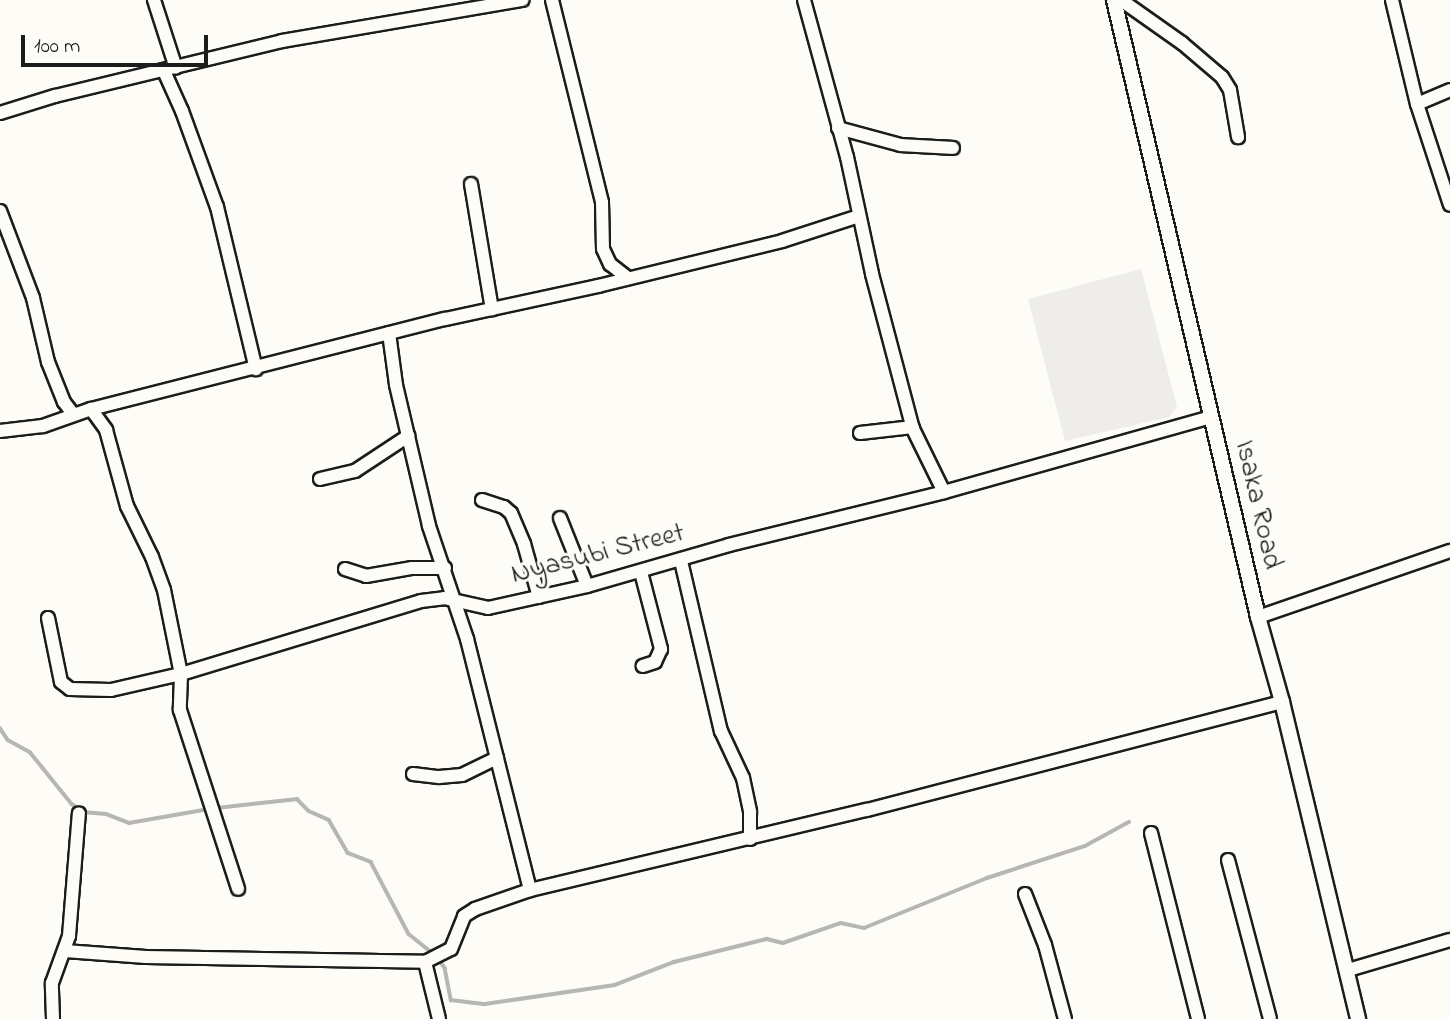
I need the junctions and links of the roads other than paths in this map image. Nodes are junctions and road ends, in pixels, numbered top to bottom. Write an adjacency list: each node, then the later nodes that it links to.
1 (154, 0): 8 (street)
2 (523, 0): 8 (street)
3 (552, 0): 19 (street)
4 (804, 0): 12 (street)
5 (1114, 0): 25 (street, Isaka Road)
6 (1121, 0): 13 (street)
7 (1392, 0): 10 (street)
8 (170, 70): 11 (street); 22 (street)
9 (1450, 90): 10 (street)
10 (1417, 104): 16 (street)
11 (0, 113)
12 (838, 128): 14 (street); 18 (street)
13 (1237, 137)
14 (953, 148)
15 (471, 184): 20 (street)
16 (1450, 205)
17 (0, 211): 24 (street)
18 (859, 216): 19 (street); 26 (street)
19 (628, 278): 20 (street)
20 (492, 309): 21 (street)
21 (388, 333): 22 (street); 29 (street)
22 (257, 369): 23 (street)
23 (91, 409): 24 (street); 45 (street)
24 (73, 414): 27 (street)
25 (1211, 417): 31 (street, Nyasubi Street); 42 (street, Isaka Road)
26 (913, 427): 28 (street); 31 (street)
27 (0, 431)
28 (860, 433)
29 (408, 436): 30 (street); 36 (street)
30 (320, 479)
31 (944, 492): 35 (street, Nyasubi Street)
32 (482, 499): 40 (street)
33 (560, 518): 39 (street)
34 (1450, 551): 42 (street)
35 (681, 561): 38 (street, Nyasubi Street); 51 (street)
36 (445, 568): 37 (street); 41 (street)
37 (345, 569)
38 (642, 572): 39 (street, Nyasubi Street); 44 (street)
39 (587, 586): 40 (street, Nyasubi Street)
40 (539, 597): 41 (street, Nyasubi Street)
41 (456, 602): 45 (street, Nyasubi Street); 47 (street)
42 (1258, 617): 46 (street, Isaka Road)
43 (48, 618): 45 (street, Nyasubi Street)
44 (643, 666)
45 (181, 674): 53 (street)
46 (1282, 702): 51 (street); 59 (street, Isaka Road)
47 (497, 758): 48 (street); 54 (street)
48 (413, 775)
49 (79, 813): 57 (street)
50 (1151, 833): 63 (street)
51 (750, 839): 54 (street)
52 (1228, 860): 64 (street)
53 (238, 889)
54 (530, 890): 58 (street)
55 (1025, 894): 62 (street)
56 (1450, 940): 59 (street)
57 (65, 951): 58 (street); 60 (street)
58 (425, 962): 61 (street)
59 (1348, 970): 65 (street, Isaka Road)
60 (53, 1019)
61 (439, 1019)
62 (1065, 1019)
63 (1198, 1019)
64 (1270, 1019)
65 (1358, 1019)

